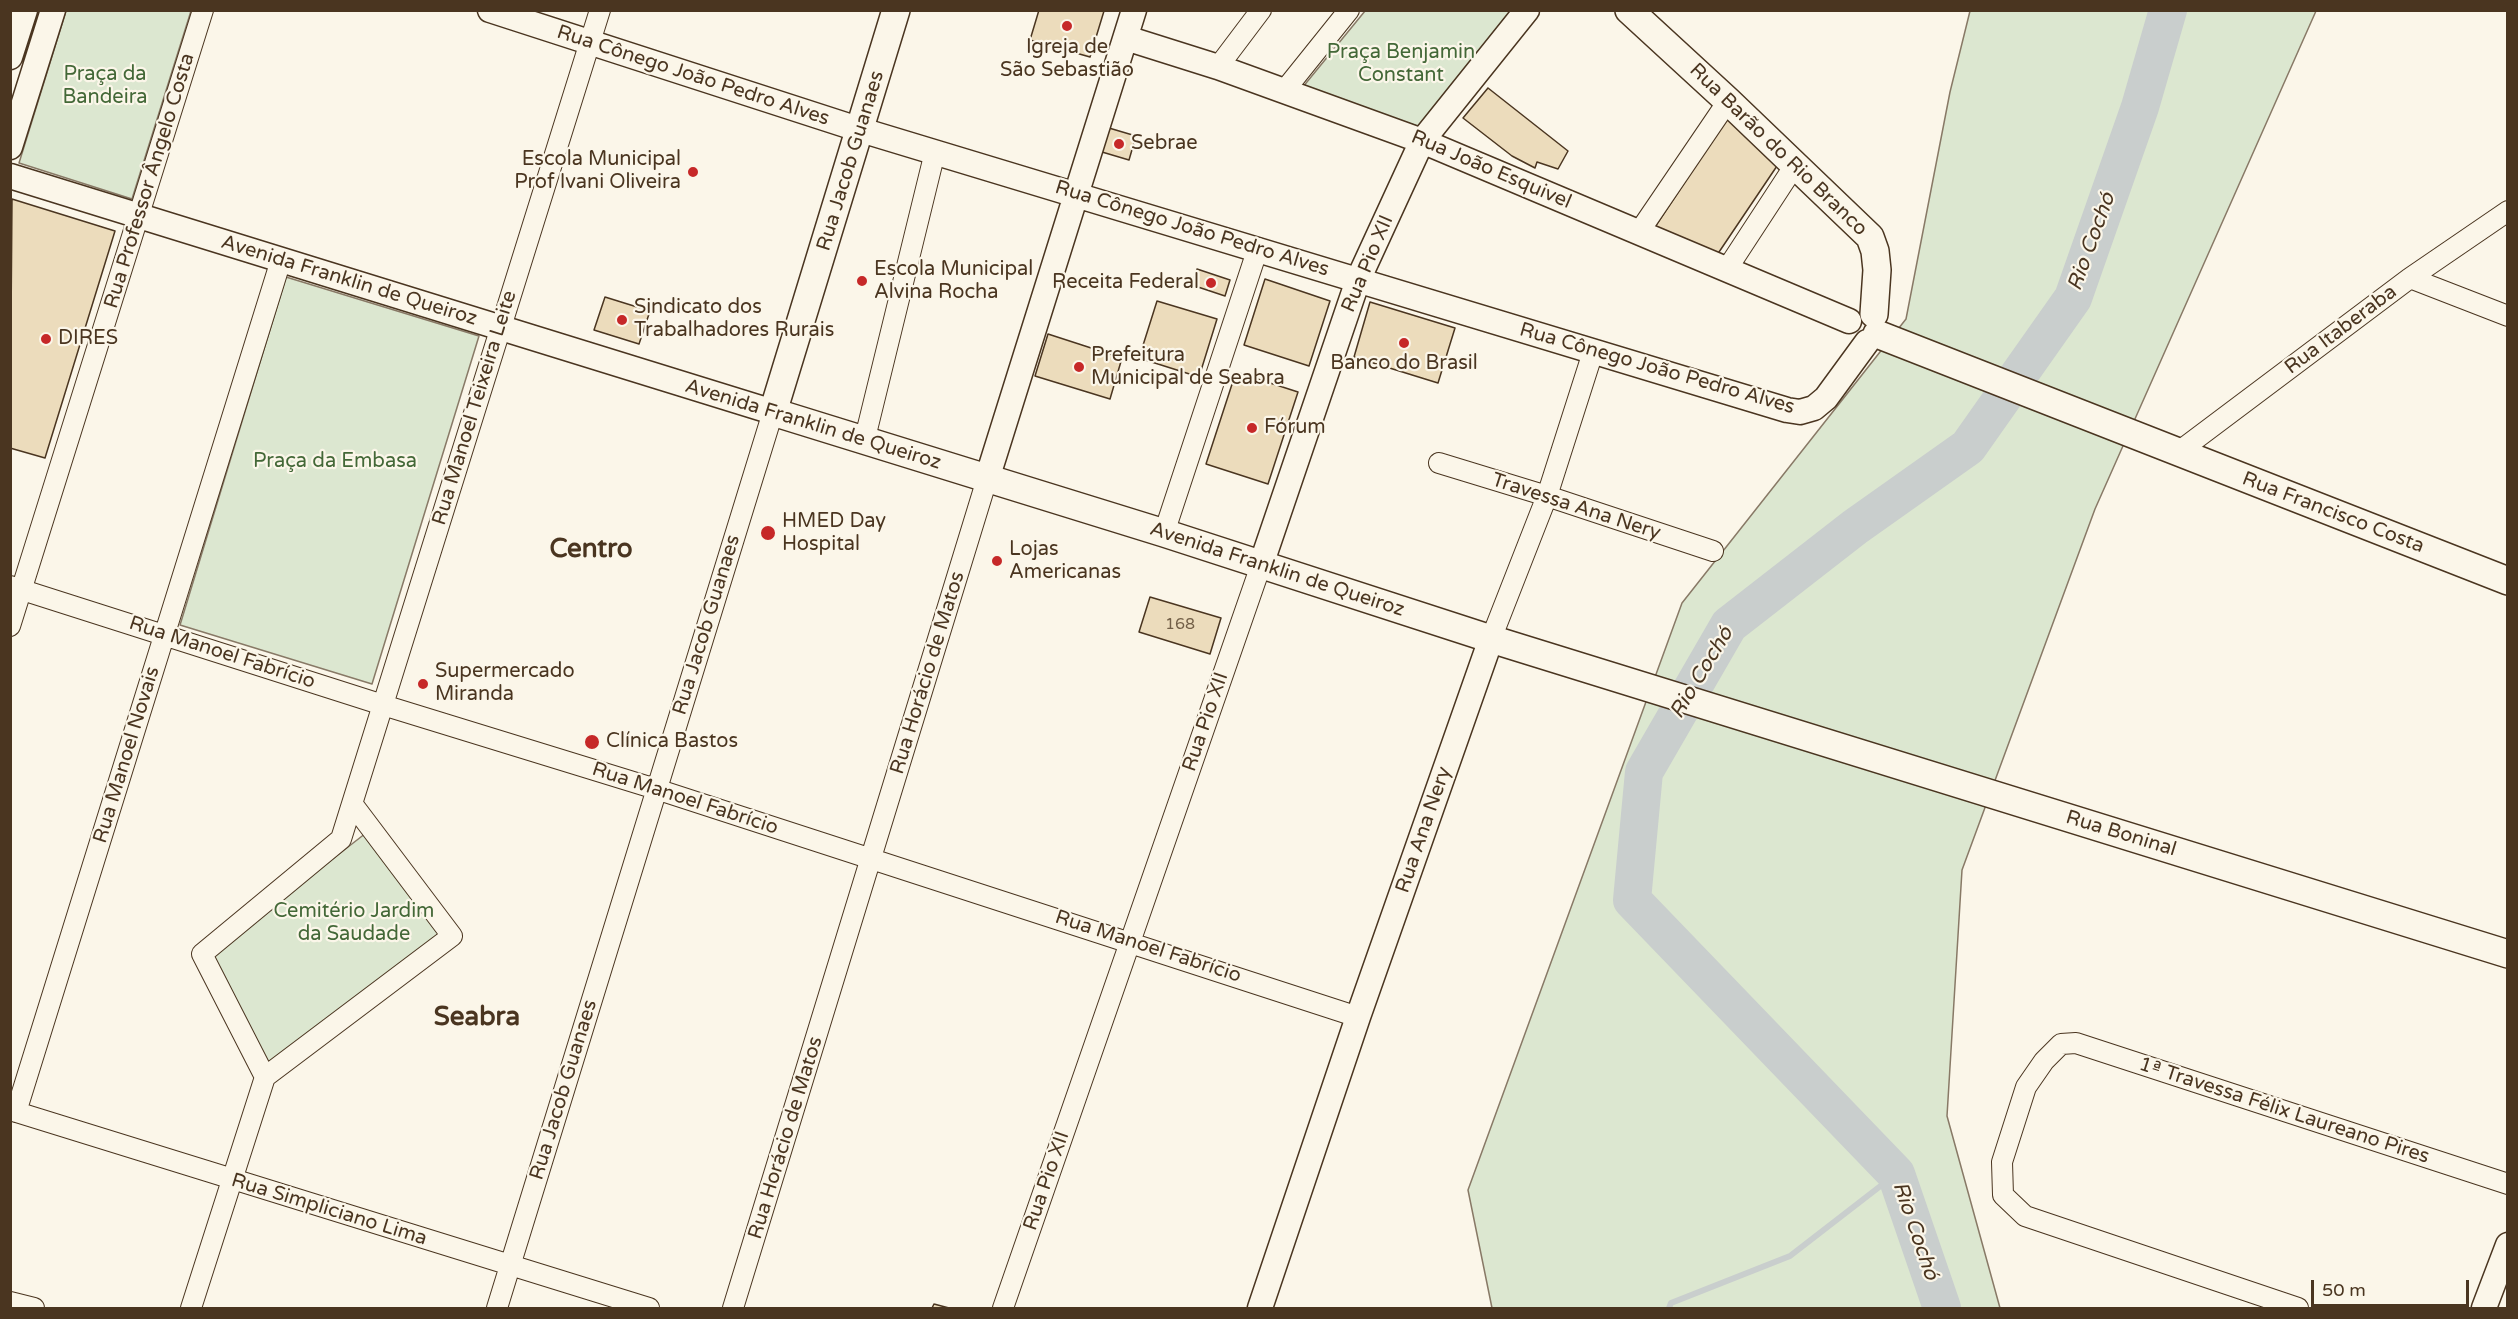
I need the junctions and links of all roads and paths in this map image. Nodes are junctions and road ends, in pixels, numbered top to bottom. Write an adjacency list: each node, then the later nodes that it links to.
1 (25, 10): 14 (street)
2 (53, 10): 20 (street)
3 (203, 10): 26 (street, Rua Professor Ângelo Costa)
4 (490, 10): 13 (street, Rua Cônego João Pedro Alves)
5 (600, 10): 13 (street, Rua Manoel Teixeira Leite)
6 (896, 10): 18 (main road, Rua Jacob Guanaes)
7 (1134, 10): 12 (street, Rua Horácio de Matos)
8 (1261, 10): 15 (street)
9 (1349, 10): 16 (street)
10 (1629, 10): 17 (main road, Rua Barão do Rio Branco)
11 (1527, 11): 19 (street)
12 (1126, 38): 15 (street, Rua João Esquivel); 24 (street, Rua Horácio de Matos)
13 (590, 43): 18 (street, Rua Cônego João Pedro Alves); 34 (street, Rua Manoel Teixeira Leite)
14 (10, 57)
15 (1218, 67): 16 (street, Rua João Esquivel)
16 (1284, 91): 19 (street, Rua João Esquivel)
17 (1728, 101): 22 (main road, Rua Barão do Rio Branco); 27 (street)
18 (861, 130): 21 (street, Rua Cônego João Pedro Alves); 38 (main road, Rua Jacob Guanaes)
19 (1422, 141): 27 (street, Rua João Esquivel); 32 (street, Rua Pio XII)
20 (10, 147)
21 (935, 152): 24 (street, Rua Cônego João Pedro Alves); 39 (street)
22 (1795, 165): 30 (street); 35 (main road, Rua Barão do Rio Branco)
23 (10, 176): 26 (street, Avenida Franklin de Queiroz)
24 (1076, 193): 28 (street, Rua Cônego João Pedro Alves); 42 (street, Rua Horácio de Matos)
25 (2508, 211): 31 (street, Rua Itaberaba)
26 (140, 216): 29 (street, Avenida Franklin de Queiroz); 48 (street, Rua Professor Ângelo Costa)
27 (1639, 232): 30 (street, Rua João Esquivel)
28 (1258, 248): 32 (street, Rua Cônego João Pedro Alves); 44 (street)
29 (281, 260): 34 (street, Avenida Franklin de Queiroz); 50 (street, Rua Manoel Novais)
30 (1727, 269): 35 (street, Rua João Esquivel)
31 (2410, 278): 33 (street); 40 (street, Rua Itaberaba)
32 (1358, 280): 37 (street, Rua Cônego João Pedro Alves); 46 (street, Rua Pio XII)
33 (2508, 316)
34 (499, 327): 38 (street, Avenida Franklin de Queiroz); 53 (street, Rua Manoel Teixeira Leite)
35 (1867, 328): 36 (main road, Rua João Esquivel); 37 (street, Rua Cônego João Pedro Alves)
36 (1901, 345): 40 (main road, Rua Francisco Costa)
37 (1593, 352): 43 (street, Rua Ana Nery)
38 (773, 412): 39 (main road, Avenida Franklin de Queiroz); 54 (street, Rua Jacob Guanaes)
39 (864, 442): 42 (main road, Avenida Franklin de Queiroz)
40 (2168, 449): 47 (main road, Rua Francisco Costa)
41 (1439, 463): 43 (street, Travessa Ana Nery)
42 (987, 479): 44 (main road, Avenida Franklin de Queiroz); 56 (street, Rua Horácio de Matos)
43 (1547, 496): 45 (street, Travessa Ana Nery); 51 (street, Rua Ana Nery)
44 (1164, 533): 46 (main road, Avenida Franklin de Queiroz)
45 (1713, 551)
46 (1260, 564): 51 (main road, Avenida Franklin de Queiroz); 57 (street, Rua Pio XII)
47 (2508, 581)
48 (16, 588): 49 (street, Rua Professor Ângelo Costa); 50 (street, Rua Manoel Fabrício)
49 (10, 626)
50 (164, 635): 53 (street, Rua Manoel Fabrício); 61 (street, Rua Manoel Novais)
51 (1491, 639): 52 (main road, Avenida Franklin de Queiroz); 59 (street, Rua Ana Nery)
52 (1615, 677): 58 (main road, Rua Boninal)
53 (383, 705): 54 (street, Rua Manoel Fabrício); 55 (street, Rua Manoel Teixeira Leite)
54 (656, 789): 56 (street, Rua Manoel Fabrício); 65 (street, Rua Jacob Guanaes)
55 (354, 806): 60 (street, Rua Manoel Teixeira Leite); 60 (street)
56 (872, 858): 57 (street, Rua Manoel Fabrício); 71 (street, Rua Horácio de Matos)
57 (1129, 941): 59 (street, Rua Manoel Fabrício); 72 (street, Rua Pio XII)
58 (2508, 954)
59 (1358, 1017): 73 (street, Rua Ana Nery)
60 (265, 1077): 62 (street)
61 (13, 1111): 62 (street, Rua Simpliciano Lima)
62 (231, 1180): 65 (street, Rua Simpliciano Lima); 68 (street)
63 (2508, 1184): 74 (street, 1ª Travessa Félix Laureano Pires)
64 (2508, 1245): 75 (street)
65 (510, 1266): 69 (street, Rua Jacob Guanaes); 70 (street, Rua Simpliciano Lima)
66 (10, 1302): 67 (street)
67 (34, 1308)
68 (191, 1308)
69 (497, 1308)
70 (649, 1308)
71 (734, 1308)
72 (1003, 1308)
73 (1260, 1308)
74 (2298, 1308)
75 (2484, 1308)

